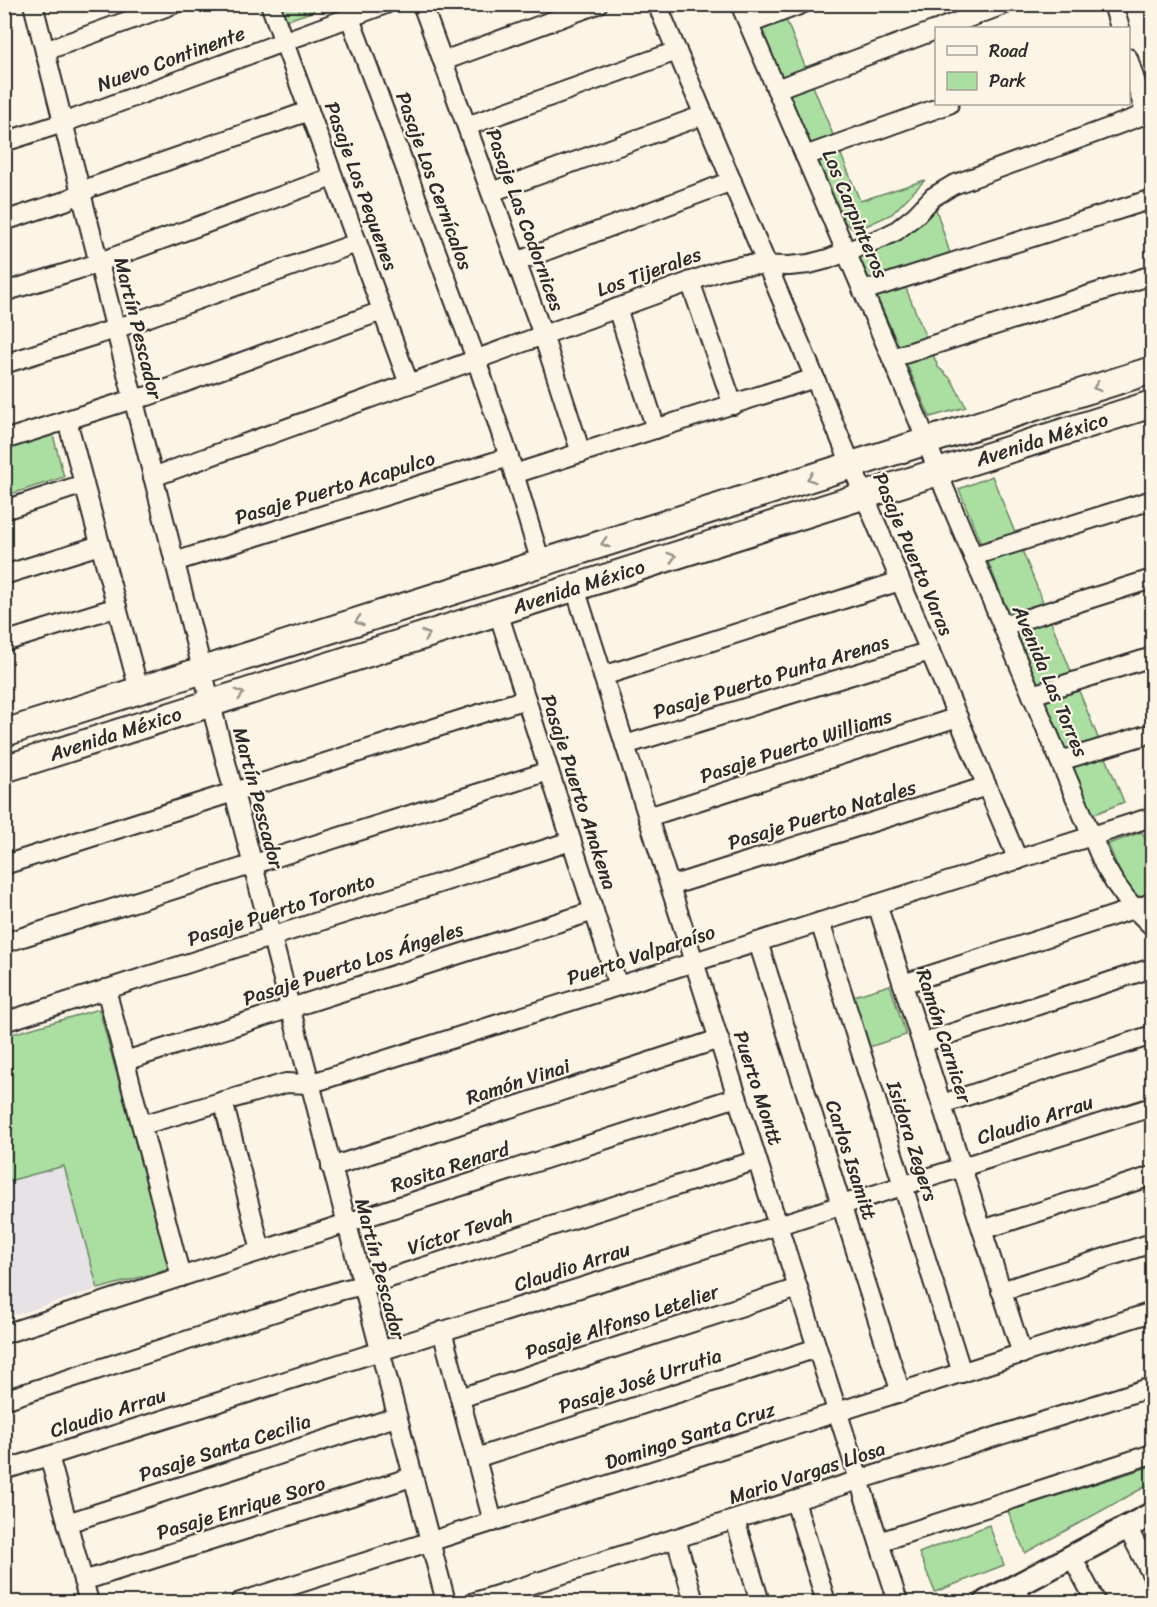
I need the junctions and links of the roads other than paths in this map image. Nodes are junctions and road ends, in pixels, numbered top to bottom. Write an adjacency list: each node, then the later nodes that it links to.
1 (33, 4): 18 (street, Martín Pescador)
2 (174, 4): 18 (street)
3 (270, 4): 17 (street, Pasaje Los Pequenes)
4 (386, 4): 12 (street, Nuevo Continente)
5 (422, 4): 20 (street, Pasaje Las Codornices)
6 (598, 4): 20 (street)
7 (657, 4): 19 (street, Pasaje Puerto Varas)
8 (740, 4): 13 (street, Los Carpinteros)
9 (802, 4): 13 (street)
10 (1006, 4): 14 (street)
11 (1113, 4): 15 (street)
12 (350, 18): 17 (street, Nuevo Continente); 51 (street, Pasaje Los Cernícalos)
13 (749, 24): 22 (street, Los Carpinteros)
14 (944, 27)
15 (1120, 27)
16 (935, 30): 22 (street)
17 (284, 42): 24 (street, Pasaje Los Pequenes); 27 (street, Nuevo Continente)
18 (45, 51): 27 (street, Martín Pescador)
19 (677, 51): 26 (street, Pasaje Puerto Varas); 28 (street)
20 (443, 61): 28 (street, Pasaje Las Codornices)
21 (1130, 63): 25 (street)
22 (776, 89): 30 (street, Los Carpinteros)
23 (946, 105): 30 (street)
24 (309, 111): 31 (street, Pasaje Los Pequenes); 34 (street)
25 (1149, 114): 38 (street, Los Tijerales)
26 (704, 115): 32 (street, Pasaje Puerto Varas); 33 (street)
27 (63, 123): 29 (street, Nuevo Continente); 34 (street, Martín Pescador)
28 (467, 126): 33 (street, Pasaje Las Codornices)
29 (4, 141)
30 (805, 156): 38 (street, Los Carpinteros)
31 (333, 177): 37 (street, Pasaje Los Pequenes); 39 (street)
32 (732, 181): 40 (street); 41 (street, Pasaje Puerto Varas)
33 (491, 192): 40 (street, Pasaje Las Codornices)
34 (81, 193): 36 (street); 39 (street, Martín Pescador)
35 (1152, 199): 44 (street)
36 (4, 221)
37 (357, 243): 47 (street, Pasaje Los Pequenes); 48 (street)
38 (846, 252): 41 (street, Los Tijerales); 44 (street, Los Carpinteros)
39 (98, 262): 45 (street); 48 (street, Martín Pescador)
40 (516, 262): 49 (street, Pasaje Las Codornices)
41 (768, 266): 43 (street, Los Tijerales); 54 (street, Pasaje Puerto Varas)
42 (1152, 275): 50 (street)
43 (690, 281): 46 (street, Los Tijerales); 58 (street)
44 (863, 291): 50 (street, Los Carpinteros)
45 (4, 292)
46 (617, 308): 49 (street, Los Tijerales); 60 (street)
47 (382, 311): 55 (street, Pasaje Los Pequenes); 56 (street)
48 (115, 329): 52 (street); 56 (street, Martín Pescador)
49 (543, 335): 51 (street, Los Tijerales); 63 (street, Pasaje Las Codornices)
50 (892, 358): 62 (street, Los Carpinteros)
51 (476, 359): 55 (street, Los Tijerales); 65 (street)
52 (4, 364)
53 (1152, 370): 62 (main road, Avenida México, one-way to 62)
54 (815, 378): 58 (street, Pasaje Puerto Acapulco); 64 (street, Pasaje Puerto Varas)
55 (409, 384): 67 (street, Los Tijerales)
56 (133, 399): 59 (street); 67 (street, Martín Pescador)
57 (1152, 404): 66 (main road, Avenida México)
58 (732, 405): 60 (street, Pasaje Puerto Acapulco)
59 (68, 420): 61 (street); 68 (street)
60 (656, 429): 63 (street, Pasaje Puerto Acapulco)
61 (4, 440)
62 (927, 441): 64 (main road, Avenida México); 66 (street, Avenida Las Torres)
63 (581, 453): 65 (street, Pasaje Puerto Acapulco)
64 (852, 465): 69 (street, Pasaje Puerto Varas); 75 (main road, Avenida México, one-way to 75)
65 (511, 466): 74 (street, Pasaje Puerto Acapulco); 75 (street)
66 (939, 472): 69 (main road, Avenida México); 73 (street, Avenida Las Torres)
67 (153, 477): 74 (street, Martín Pescador)
68 (84, 484): 71 (street); 72 (street)
69 (865, 496): 78 (street, Pasaje Puerto Varas); 79 (main road, Avenida México, one-way to 69)
70 (1152, 500): 73 (street)
71 (4, 510)
72 (100, 545): 76 (street); 80 (street)
73 (973, 556): 82 (street, Avenida Las Torres)
74 (174, 562): 86 (street, Martín Pescador)
75 (540, 563): 86 (main road, Avenida México, one-way to 86)
76 (4, 575)
77 (1152, 579): 82 (street)
78 (900, 581): 84 (street, Pasaje Puerto Varas); 87 (street)
79 (575, 588): 81 (main road, Avenida México); 87 (street, Puerto Montt)
80 (117, 607): 83 (street); 88 (street)
81 (498, 612): 90 (street, Pasaje Puerto Anakena); 91 (main road, Avenida México, one-way to 81)
82 (1003, 626): 89 (street, Avenida Las Torres)
83 (4, 642)
84 (930, 651): 92 (street, Pasaje Puerto Varas); 95 (street, Pasaje Puerto Punta Arenas)
85 (1152, 657): 89 (street)
86 (202, 670): 88 (main road, Avenida México); 91 (street, Martín Pescador)
87 (603, 676): 95 (street, Puerto Montt)
88 (139, 690): 93 (main road, Avenida México)
89 (1032, 695): 96 (street, Avenida Las Torres)
90 (526, 699): 98 (street, Pasaje Puerto Anakena); 100 (street)
91 (211, 703): 97 (main road, Avenida México); 100 (street, Martín Pescador)
92 (958, 717): 99 (street, Pasaje Puerto Varas); 101 (street, Pasaje Puerto Williams)
93 (4, 733)
94 (1152, 733): 96 (street)
95 (625, 745): 101 (street, Puerto Montt)
96 (1060, 761): 103 (street, Avenida Las Torres)
97 (4, 769)
98 (549, 771): 104 (street, Pasaje Puerto Anakena); 107 (street)
99 (987, 786): 105 (street, Pasaje Puerto Varas); 108 (street, Pasaje Puerto Natales)
100 (234, 792): 106 (street); 107 (street, Martín Pescador)
101 (648, 817): 108 (street, Puerto Montt)
102 (1152, 817): 103 (street, Puerto Valparaíso)
103 (1092, 836): 105 (street, Puerto Valparaíso); 111 (street, Avenida Las Torres)
104 (571, 841): 112 (street, Pasaje Puerto Anakena); 115 (street, Pasaje Puerto Toronto)
105 (1018, 860): 110 (street, Puerto Valparaíso)
106 (4, 865)
107 (253, 865): 115 (street, Martín Pescador); 117 (street)
108 (670, 886): 118 (street, Puerto Montt)
109 (1152, 903): 111 (street)
110 (878, 904): 113 (street, Puerto Valparaíso); 120 (street, Ramón Carnicer)
111 (1134, 909): 114 (street, Avenida Las Torres); 120 (street)
112 (594, 911): 121 (street, Pasaje Puerto Anakena); 123 (street, Pasaje Puerto Los Ángeles)
113 (820, 922): 116 (street, Puerto Valparaíso); 139 (street, Isidora Zegers)
114 (1152, 926)
115 (271, 936): 122 (street, Pasaje Puerto Toronto); 123 (street, Martín Pescador)
116 (758, 942): 118 (street, Puerto Valparaíso); 140 (street, Carlos Isamitt)
117 (4, 943)
118 (694, 962): 121 (street, Puerto Valparaíso); 126 (street, Puerto Montt)
119 (1152, 968): 127 (street)
120 (903, 984): 127 (street, Ramón Carnicer)
121 (618, 986): 129 (street, Puerto Valparaíso)
122 (106, 989): 124 (street, Pasaje Puerto Toronto); 128 (street)
123 (290, 1008): 128 (street, Pasaje Puerto Los Ángeles); 129 (street, Martín Pescador)
124 (4, 1022)
125 (1152, 1035): 132 (street)
126 (719, 1040): 130 (street, Puerto Montt); 136 (street, Ramón Vinai)
127 (922, 1043): 132 (street, Ramón Carnicer)
128 (125, 1061): 134 (street)
129 (309, 1084): 131 (street, Puerto Valparaíso); 136 (street, Martín Pescador)
130 (737, 1096): 135 (street, Puerto Montt); 141 (street, Rosita Renard)
131 (224, 1101): 134 (street, Puerto Valparaíso); 145 (street)
132 (942, 1104): 137 (street, Ramón Carnicer)
133 (1152, 1107): 137 (street, Claudio Arrau)
134 (142, 1125): 146 (street)
135 (757, 1160): 142 (street, Puerto Montt); 147 (street, Víctor Tevah)
136 (331, 1167): 141 (street, Martín Pescador)
137 (962, 1167): 139 (street, Claudio Arrau); 143 (street, Ramón Carnicer)
138 (1152, 1176): 143 (street)
139 (903, 1186): 140 (street, Claudio Arrau); 156 (street, Isidora Zegers)
140 (842, 1205): 142 (street, Claudio Arrau); 158 (street, Carlos Isamitt)
141 (345, 1224): 145 (street, Rosita Renard); 147 (street, Martín Pescador)
142 (778, 1225): 148 (street, Puerto Montt); 151 (street, Claudio Arrau)
143 (982, 1230): 149 (street, Ramón Carnicer)
144 (1152, 1243): 149 (street)
145 (261, 1251): 146 (street, Rosita Renard)
146 (181, 1277): 152 (street, Rosita Renard)
147 (362, 1286): 154 (street, Martín Pescador); 160 (street, Víctor Tevah)
148 (798, 1288): 153 (street, Puerto Montt); 159 (street, Pasaje Alfonso Letelier)
149 (1001, 1291): 155 (street, Ramón Carnicer)
150 (1152, 1312): 155 (street, Domingo Santa Cruz)
151 (442, 1331): 154 (street, Claudio Arrau); 159 (street)
152 (4, 1334)
153 (817, 1348): 161 (street, Puerto Montt); 165 (street, Pasaje José Urrutia)
154 (379, 1352): 162 (street, Martín Pescador); 164 (street, Claudio Arrau)
155 (1022, 1354): 156 (street, Domingo Santa Cruz)
156 (962, 1373): 158 (street, Domingo Santa Cruz)
157 (1152, 1387): 168 (street, Mario Vargas Llosa)
158 (901, 1392): 161 (street, Domingo Santa Cruz)
159 (460, 1398): 165 (street)
160 (4, 1400)
161 (838, 1413): 168 (street, Puerto Montt); 172 (street, Domingo Santa Cruz)
162 (396, 1417): 167 (street, Martín Pescador); 173 (street, Pasaje Santa Cecilia)
163 (1152, 1454): 177 (street)
164 (49, 1456): 166 (street, Claudio Arrau); 173 (street)
165 (476, 1458): 172 (street)
166 (4, 1470)
167 (412, 1478): 176 (street, Martín Pescador); 180 (street, Pasaje Enrique Soro)
168 (859, 1480): 169 (street, Mario Vargas Llosa); 177 (street, Puerto Montt)
169 (795, 1500): 171 (street, Mario Vargas Llosa); 188 (street)
170 (1152, 1514): 174 (street)
171 (735, 1520): 175 (street, Mario Vargas Llosa); 187 (street)
172 (493, 1522): 176 (street, Domingo Santa Cruz)
173 (67, 1523): 180 (street)
174 (1127, 1527): 178 (street); 179 (street)
175 (676, 1538): 185 (street, Mario Vargas Llosa); 186 (street)
176 (430, 1542): 183 (street, Domingo Santa Cruz); 184 (street, Martín Pescador)
177 (879, 1542): 189 (street, Puerto Montt)
178 (1072, 1557): 181 (street); 191 (street)
179 (1152, 1575)
180 (83, 1581): 182 (street)
181 (1019, 1595): 190 (street)
182 (88, 1602)
183 (240, 1602)
184 (446, 1602)
185 (475, 1602)
186 (691, 1602)
187 (760, 1602)
188 (826, 1602)
189 (898, 1602)
190 (986, 1602)
191 (1096, 1602)

